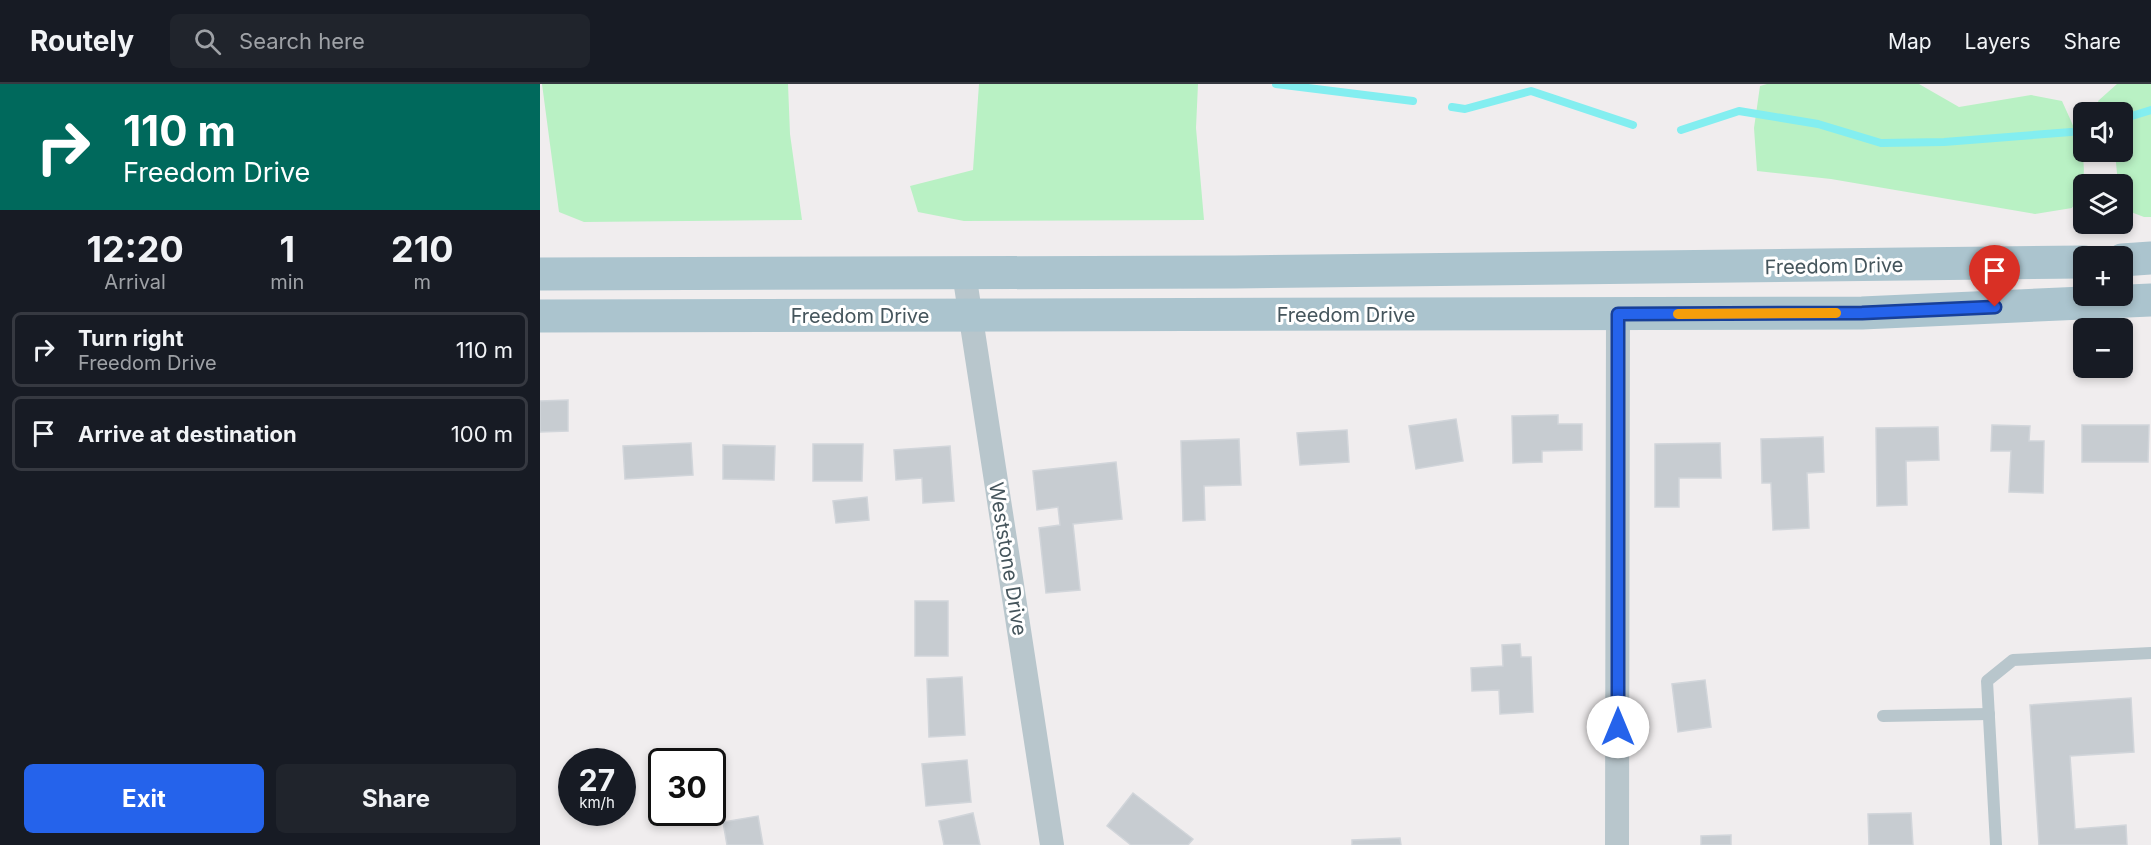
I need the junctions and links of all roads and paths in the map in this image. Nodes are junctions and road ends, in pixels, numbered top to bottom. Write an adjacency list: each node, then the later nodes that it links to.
1 (2151, 258): 2 (main road)
2 (2133, 259)
3 (2073, 262): 4 (main road, Freedom Drive)
4 (964, 273): 5 (main road, Freedom Drive); 9 (street, Weststone Drive)
5 (540, 274)
6 (2151, 300): 7 (main road, Freedom Drive)
7 (1618, 314): 9 (main road, Freedom Drive); 14 (street)
8 (540, 316): 9 (main road, Freedom Drive)
9 (970, 316): 13 (street, Weststone Drive)
10 (2151, 653): 11 (lane)
11 (1989, 714): 12 (lane); 15 (lane)
12 (1883, 716)
13 (1052, 845)
14 (1617, 845)
15 (1996, 845)

